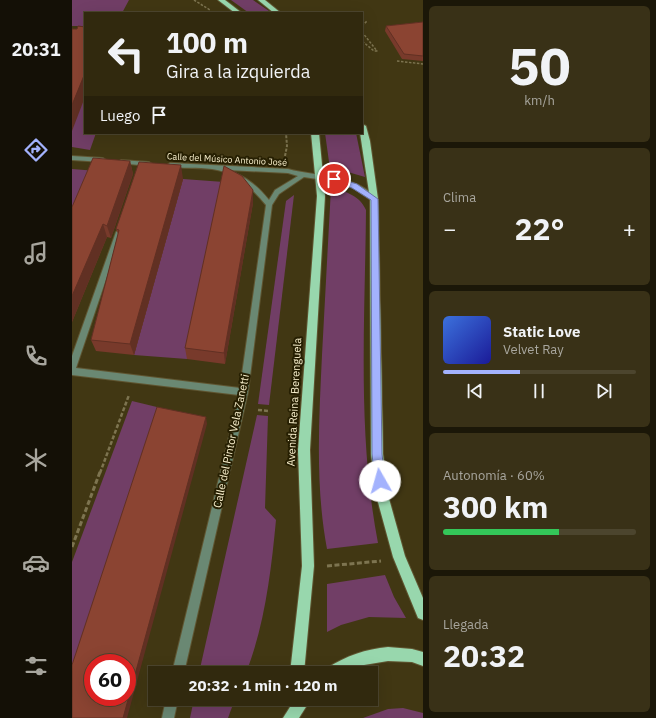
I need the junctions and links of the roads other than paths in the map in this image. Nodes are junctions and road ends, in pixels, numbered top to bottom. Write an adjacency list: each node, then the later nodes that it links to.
1 (221, 0): 3 (main road)
2 (261, 0): 4 (main road)
3 (238, 12)
4 (277, 12)
5 (363, 130): 13 (main road)
6 (315, 134): 12 (main road, Avenida Reina Berenguela)
7 (72, 158): 8 (street, Calle del Músico Antonio José)
8 (142, 163): 9 (street, Calle del Músico Antonio José); 10 (street)
9 (216, 168): 11 (street, Calle del Músico Antonio José); 14 (street)
10 (140, 173)
11 (303, 176): 12 (street, Calle del Músico Antonio José); 14 (street)
12 (320, 177): 13 (street, Calle del Músico Antonio José); 22 (main road, Avenida Reina Berenguela)
13 (374, 199): 19 (main road)
14 (269, 205): 18 (street, Calle del Pintor Vela Zanetti)
15 (121, 226): 16 (street)
16 (72, 367)
17 (72, 370): 18 (street)
18 (244, 392): 21 (street, Calle del Pintor Vela Zanetti)
19 (423, 613)
20 (423, 659): 23 (main road)
21 (180, 666)
22 (298, 666)
23 (341, 666)
24 (171, 706): 28 (street)
25 (293, 706): 27 (main road)
26 (299, 706): 27 (main road)
27 (291, 717)
28 (168, 718)

